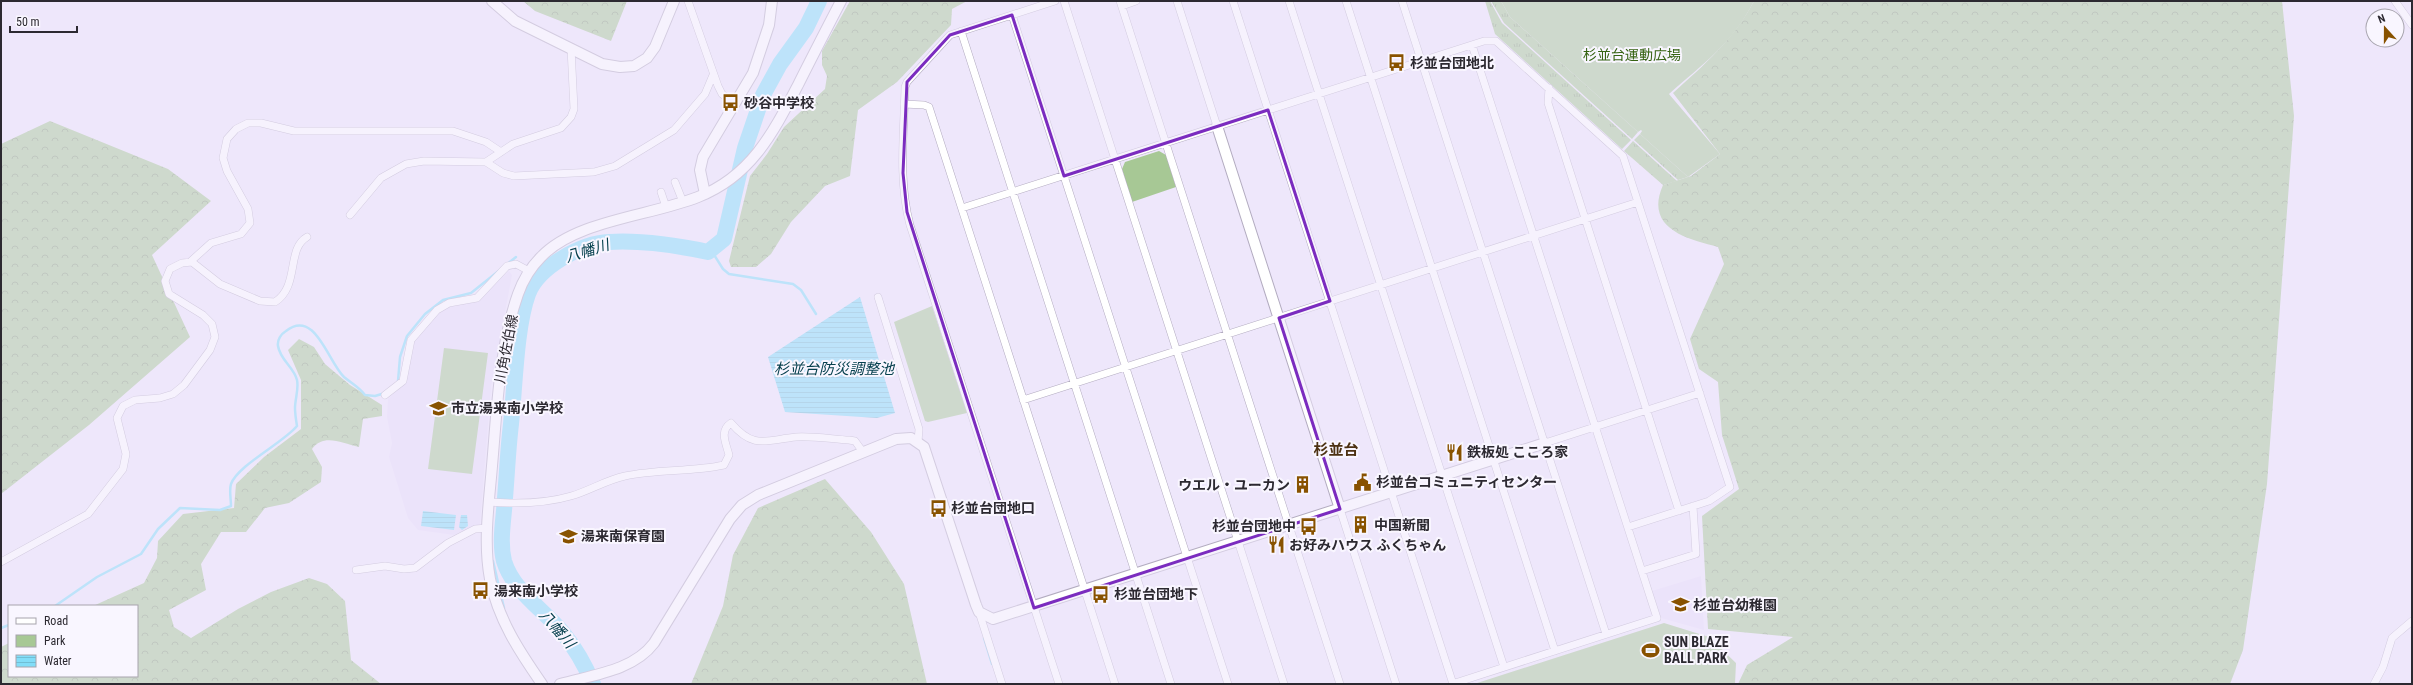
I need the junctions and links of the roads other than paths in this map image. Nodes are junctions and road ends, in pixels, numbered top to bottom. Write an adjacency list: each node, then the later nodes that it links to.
1 (492, 1): 20 (street)
2 (674, 1): 20 (street)
3 (688, 1): 22 (street)
4 (772, 1): 26 (street)
5 (841, 1): 38 (street, 川角佐伯線)
6 (1055, 1): 16 (street)
7 (1064, 1): 32 (street)
8 (1136, 1): 15 (street)
9 (1177, 1): 29 (street)
10 (1233, 1): 28 (street)
11 (1289, 1): 25 (street)
12 (1346, 1): 23 (street)
13 (1402, 1): 21 (street)
14 (2396, 1): 17 (street)
15 (1121, 3): 30 (street)
16 (1012, 15): 18 (street); 34 (street)
17 (2412, 26)
18 (961, 31): 27 (street); 37 (street)
19 (1472, 45): 21 (street); 24 (street); 45 (street)
20 (571, 48): 31 (street)
21 (1422, 61): 23 (street); 47 (street)
22 (713, 75): 26 (street); 33 (street)
23 (1370, 77): 25 (street); 49 (street)
24 (1549, 88): 40 (street); 44 (street)
25 (1319, 94): 28 (street); 51 (street)
26 (736, 104): 38 (street)
27 (904, 104): 42 (street); 84 (street)
28 (1268, 110): 29 (street); 53 (street)
29 (1217, 126): 30 (street); 54 (street)
30 (1166, 143): 32 (street); 55 (street)
31 (501, 152): 33 (street); 48 (street)
32 (1115, 159): 34 (street); 56 (street)
33 (486, 162): 43 (street)
34 (1064, 176): 37 (street); 57 (street)
35 (675, 182): 39 (street)
36 (661, 192): 41 (street)
37 (1013, 192): 42 (street); 58 (street)
38 (705, 194): 39 (street, 川角佐伯線)
39 (683, 202): 41 (street, 川角佐伯線)
40 (1638, 202): 44 (street); 59 (street)
41 (666, 207): 50 (street, 川角佐伯線)
42 (962, 208): 61 (street)
43 (350, 215)
44 (1585, 219): 45 (street); 62 (street)
45 (1534, 236): 47 (street); 63 (street)
46 (307, 237): 48 (street)
47 (1483, 252): 49 (street); 65 (street)
48 (190, 262): 79 (street)
49 (1432, 268): 51 (street); 67 (street)
50 (529, 271): 60 (street); 70 (street, 川角佐伯線)
51 (1381, 285): 53 (street); 68 (street)
52 (878, 297): 64 (street)
53 (1330, 301): 54 (street); 69 (street)
54 (1278, 318): 55 (street); 72 (street)
55 (1228, 334): 56 (street); 74 (street)
56 (1176, 351): 57 (street); 77 (street)
57 (1126, 367): 58 (street); 78 (street)
58 (1074, 383): 61 (street); 82 (street)
59 (1700, 393): 62 (street); 71 (street)
60 (385, 395)
61 (1023, 400): 83 (street)
62 (1646, 410): 63 (street); 73 (street)
63 (1596, 427): 65 (street); 75 (street)
64 (918, 442): 66 (street); 85 (street)
65 (1545, 443): 67 (street); 87 (street)
66 (863, 452): 70 (street); 91 (street)
67 (1493, 460): 68 (street); 88 (street)
68 (1443, 476): 69 (street); 89 (street)
69 (1392, 492): 72 (street); 100 (street)
70 (492, 502): 76 (street, 川角佐伯線)
71 (1693, 506): 73 (street); 81 (street)
72 (1340, 509): 74 (street); 99 (street)
73 (1679, 511): 75 (street)
74 (1289, 526): 77 (street); 98 (street)
75 (1628, 527): 81 (street)
76 (488, 528): 80 (street); 90 (street, 川角佐伯線)
77 (1238, 542): 78 (street); 97 (street)
78 (1187, 558): 82 (street); 96 (street)
79 (1, 562)
80 (356, 570)
81 (1642, 571): 87 (street)
82 (1136, 575): 83 (street); 95 (street)
83 (1085, 591): 84 (street); 94 (street)
84 (1034, 608): 85 (street); 93 (street)
85 (979, 612): 92 (street)
86 (2412, 621): 101 (street)
87 (1606, 634): 88 (street)
88 (1555, 651): 89 (street)
89 (1504, 667): 100 (street)
90 (542, 684)
91 (560, 684)
92 (1002, 684)
93 (1059, 684)
94 (1115, 684)
95 (1171, 684)
96 (1228, 684)
97 (1284, 684)
98 (1340, 684)
99 (1396, 684)
100 (1453, 684)
101 (2374, 684)

